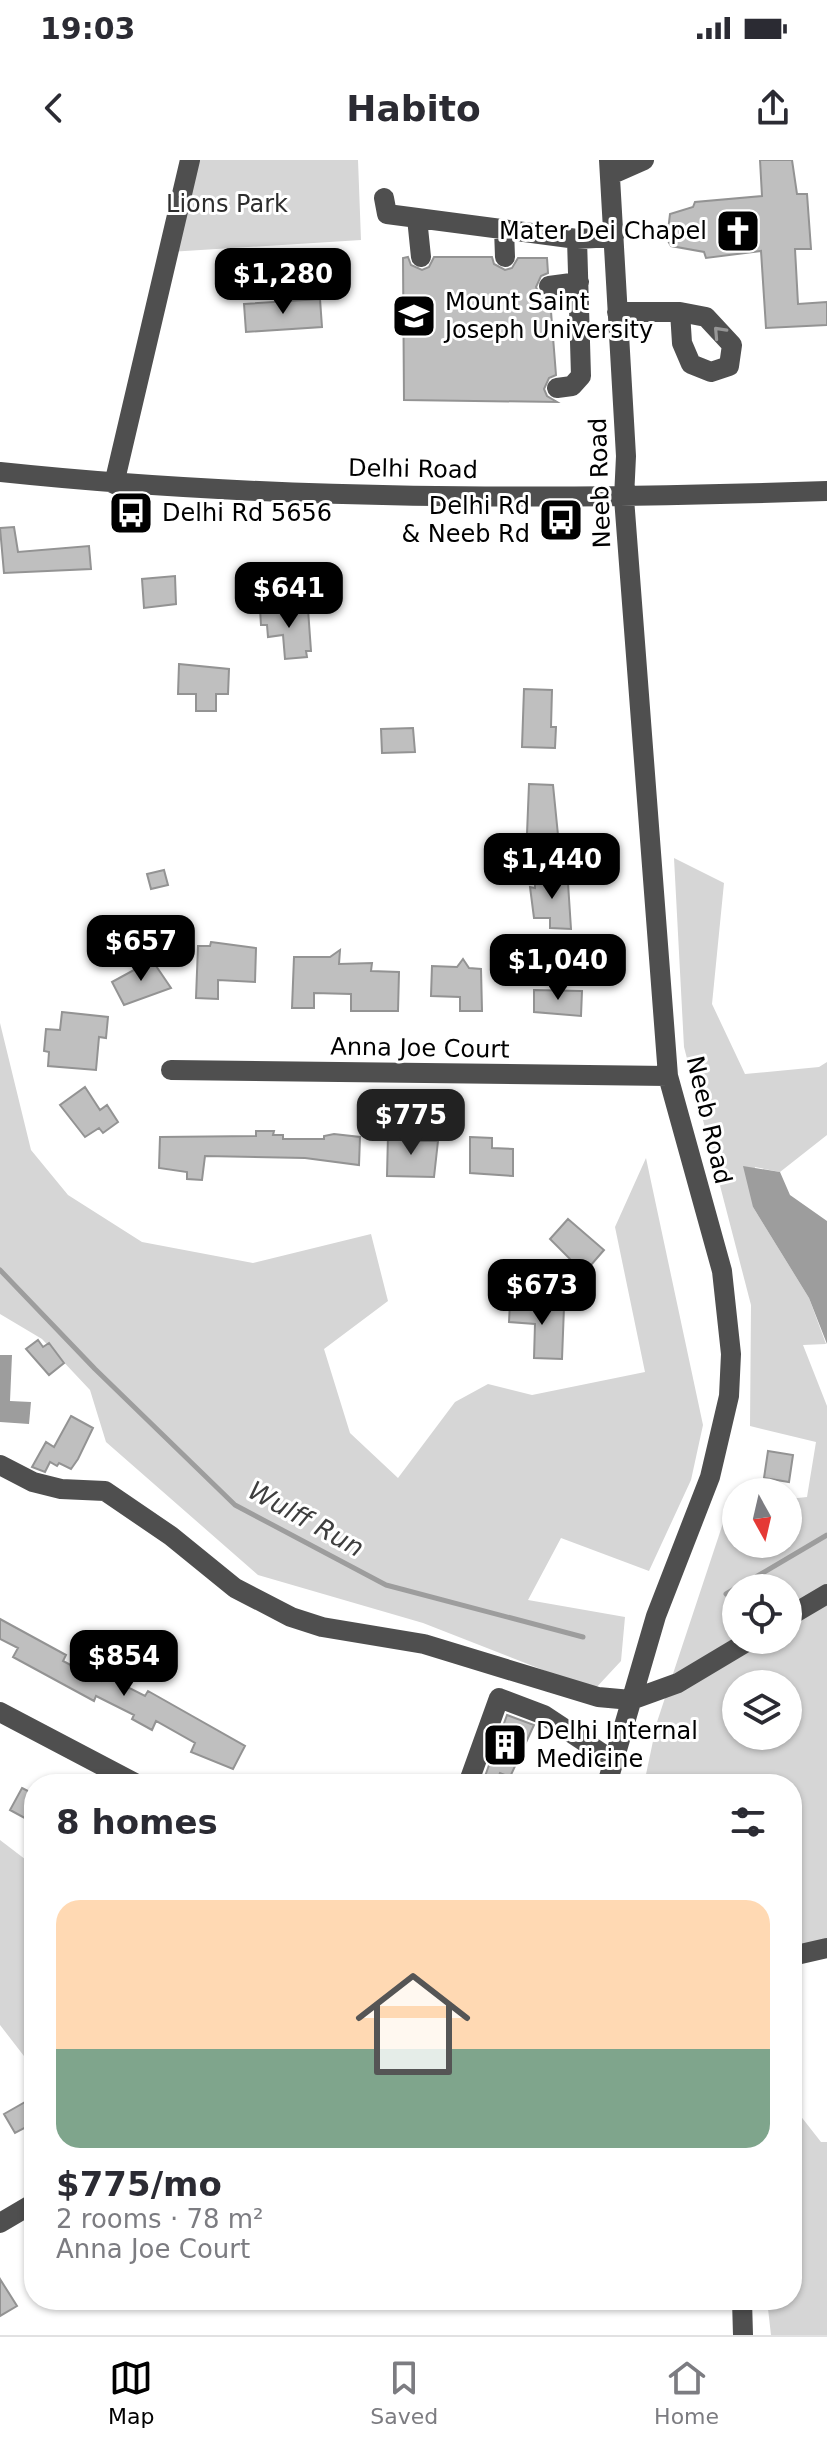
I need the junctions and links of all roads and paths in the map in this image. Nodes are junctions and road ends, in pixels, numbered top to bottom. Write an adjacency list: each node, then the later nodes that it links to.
1 (190, 160): 17 (street)
2 (644, 160): 3 (street)
3 (610, 167): 7 (street, Neeb Road)
4 (384, 198): 5 (street)
5 (417, 218): 6 (street); 9 (street)
6 (504, 229): 8 (street); 10 (street)
7 (614, 237): 8 (street); 13 (street, Neeb Road)
8 (577, 239): 11 (street)
9 (421, 257)
10 (505, 257)
11 (579, 282): 12 (street); 15 (street)
12 (549, 286)
13 (617, 312): 14 (street); 19 (street, Neeb Road)
14 (680, 312)
15 (557, 388)
16 (0, 472): 17 (street, Delhi Road)
17 (114, 484): 19 (street, Delhi Road)
18 (827, 491): 19 (street, Delhi Road)
19 (624, 498): 21 (street, Neeb Road)
20 (171, 1070): 21 (street, Anna Joe Court)
21 (668, 1076): 26 (street, Neeb Road)
22 (0, 1465): 26 (street)
23 (827, 1594): 24 (street)
24 (802, 1609)
25 (727, 1654): 26 (street)
26 (631, 1700): 28 (street, Neeb Road)
27 (0, 1712): 29 (street)
28 (612, 1760): 30 (street); 31 (street, Neeb Road)
29 (118, 1774)
30 (472, 1774)
31 (609, 1774)
32 (827, 1948): 33 (street)
33 (802, 1954)
34 (24, 2209): 35 (street)
35 (0, 2223)
36 (742, 2310): 37 (street)
37 (743, 2335)

